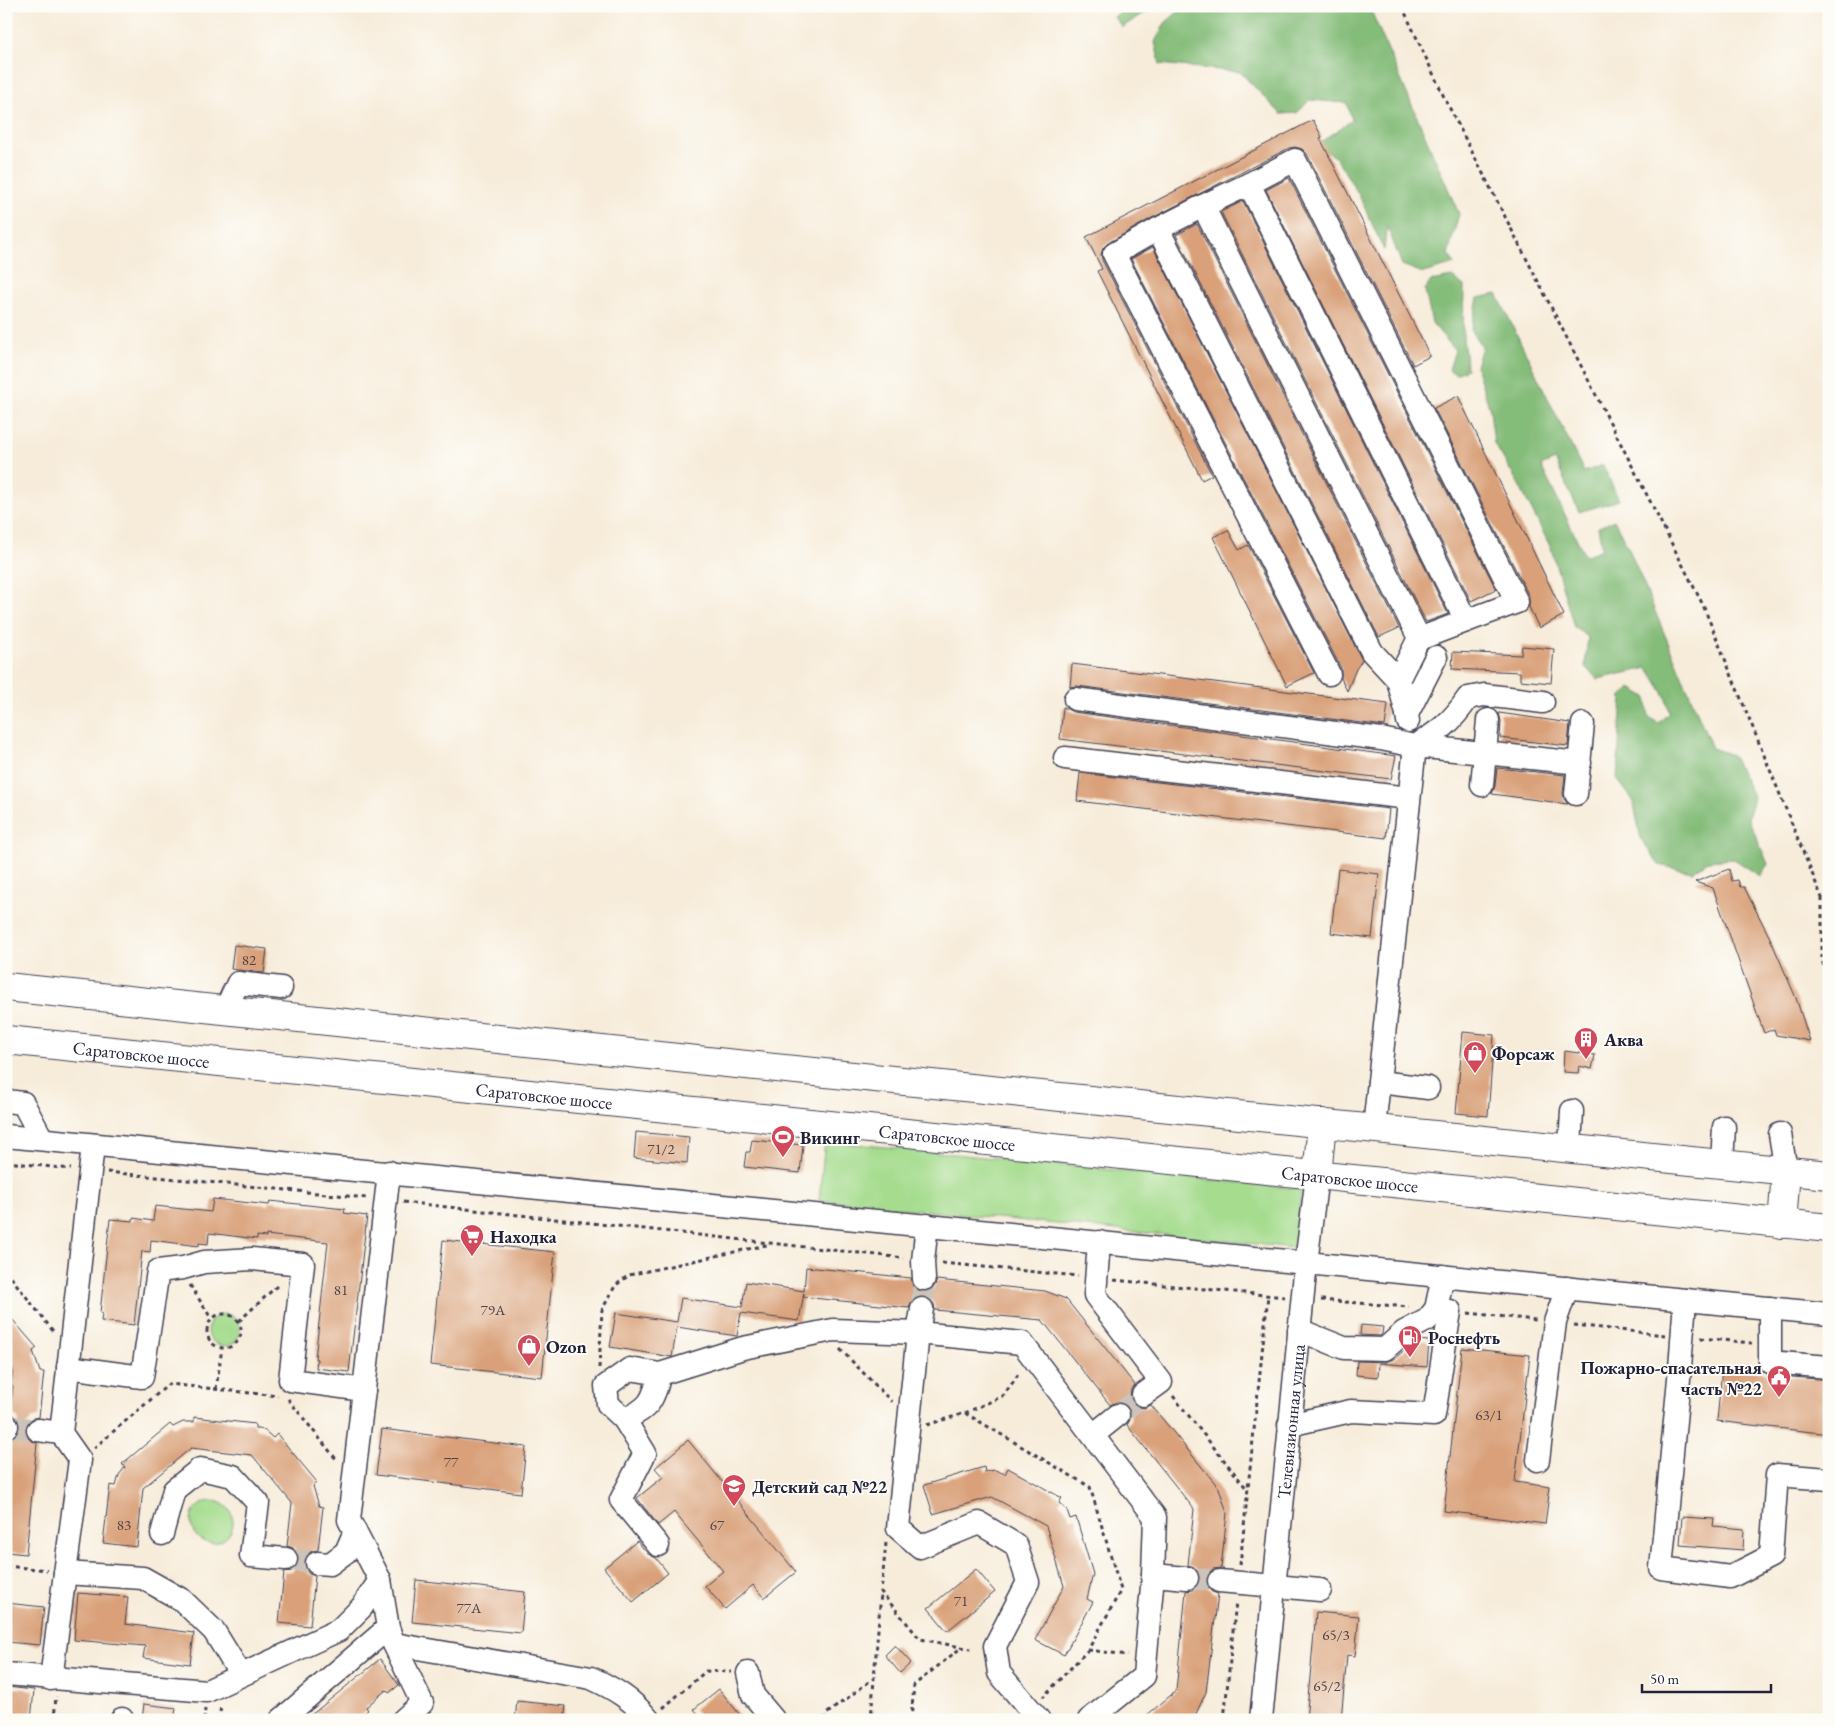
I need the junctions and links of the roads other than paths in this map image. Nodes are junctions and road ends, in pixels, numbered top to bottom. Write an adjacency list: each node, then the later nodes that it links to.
1 (1249, 184): 2 (street); 4 (street); 4 (street)
2 (1203, 206): 3 (street); 5 (street)
3 (1158, 229): 7 (street); 8 (street)
4 (1466, 621): 5 (street)
5 (1419, 639): 8 (street)
6 (1436, 657): 11 (street)
7 (1329, 674)
8 (1398, 680): 11 (street)
9 (1075, 699): 14 (street)
10 (1543, 702): 14 (street)
11 (1406, 714): 14 (street)
12 (1488, 720): 15 (street)
13 (1583, 724): 17 (street)
14 (1415, 746): 15 (street); 20 (street)
15 (1484, 753): 17 (street); 18 (street)
16 (1065, 758): 20 (street)
17 (1580, 763): 19 (street)
18 (1482, 785)
19 (1576, 794)
20 (1409, 798): 25 (street)
21 (6, 987): 22 (main road)
22 (225, 1010): 23 (main road); 23 (street)
23 (278, 1016): 29 (main road)
24 (6, 1040): 41 (main road, Саратовское шоссе)
25 (1379, 1082): 26 (street); 31 (street)
26 (1428, 1088)
27 (6, 1101): 34 (street)
28 (1572, 1111): 36 (street)
29 (1322, 1123): 31 (main road); 41 (main road, Телевизионная улица)
30 (1724, 1127): 37 (street)
31 (1374, 1128): 36 (main road)
32 (1780, 1134): 38 (street)
33 (6, 1136): 34 (street)
34 (42, 1140): 35 (street)
35 (93, 1145): 39 (street); 57 (street)
36 (1570, 1148): 37 (main road)
37 (1722, 1164): 38 (main road)
38 (1786, 1170): 40 (main road); 42 (main road)
39 (389, 1172): 43 (street); 61 (street)
40 (1829, 1175)
41 (1317, 1176): 42 (main road, Саратовское шоссе); 46 (street, Телевизионная улица)
42 (1782, 1224): 44 (main road, Саратовское шоссе)
43 (927, 1225): 45 (street); 47 (street)
44 (1829, 1228)
45 (1100, 1242): 46 (street); 60 (street)
46 (1306, 1262): 48 (street); 55 (street, Телевизионная улица)
47 (924, 1270)
48 (1444, 1276): 49 (street); 53 (street)
49 (1567, 1288): 50 (street); 68 (street)
50 (1685, 1300): 51 (street); 69 (street)
51 (1770, 1308): 54 (street); 58 (street)
52 (922, 1309): 56 (street)
53 (1443, 1310): 55 (street); 64 (street)
54 (1829, 1314)
55 (1299, 1330): 64 (street, Телевизионная улица)
56 (918, 1333): 59 (street); 67 (street); 87 (street)
57 (69, 1360): 61 (street); 66 (street)
58 (1829, 1367)
59 (660, 1374): 63 (street); 63 (street)
60 (1152, 1388)
61 (364, 1390): 70 (street)
62 (1118, 1415): 67 (street)
63 (624, 1419): 72 (street)
64 (1289, 1425): 80 (street, Телевизионная улица)
65 (38, 1430): 66 (street)
66 (61, 1433): 75 (street)
67 (1093, 1434): 76 (street)
68 (1538, 1460)
69 (1829, 1479)
70 (354, 1531): 74 (street); 78 (street)
71 (162, 1534): 73 (street)
72 (658, 1545)
73 (286, 1559)
74 (317, 1563)
75 (65, 1573): 85 (street); 86 (street)
76 (1153, 1575): 77 (street); 92 (street)
77 (1187, 1578)
78 (380, 1580): 82 (street); 85 (street)
79 (1228, 1582): 80 (street)
80 (1274, 1587): 81 (street); 93 (street, Телевизионная улица)
81 (1320, 1590)
82 (391, 1636): 88 (street); 89 (street); 90 (street)
83 (6, 1674): 86 (street)
84 (748, 1674): 91 (street)
85 (241, 1676): 86 (street)
86 (51, 1678)
87 (1035, 1715)
88 (658, 1717)
89 (281, 1720)
90 (402, 1720)
91 (774, 1720)
92 (1090, 1720)
93 (1261, 1720)

